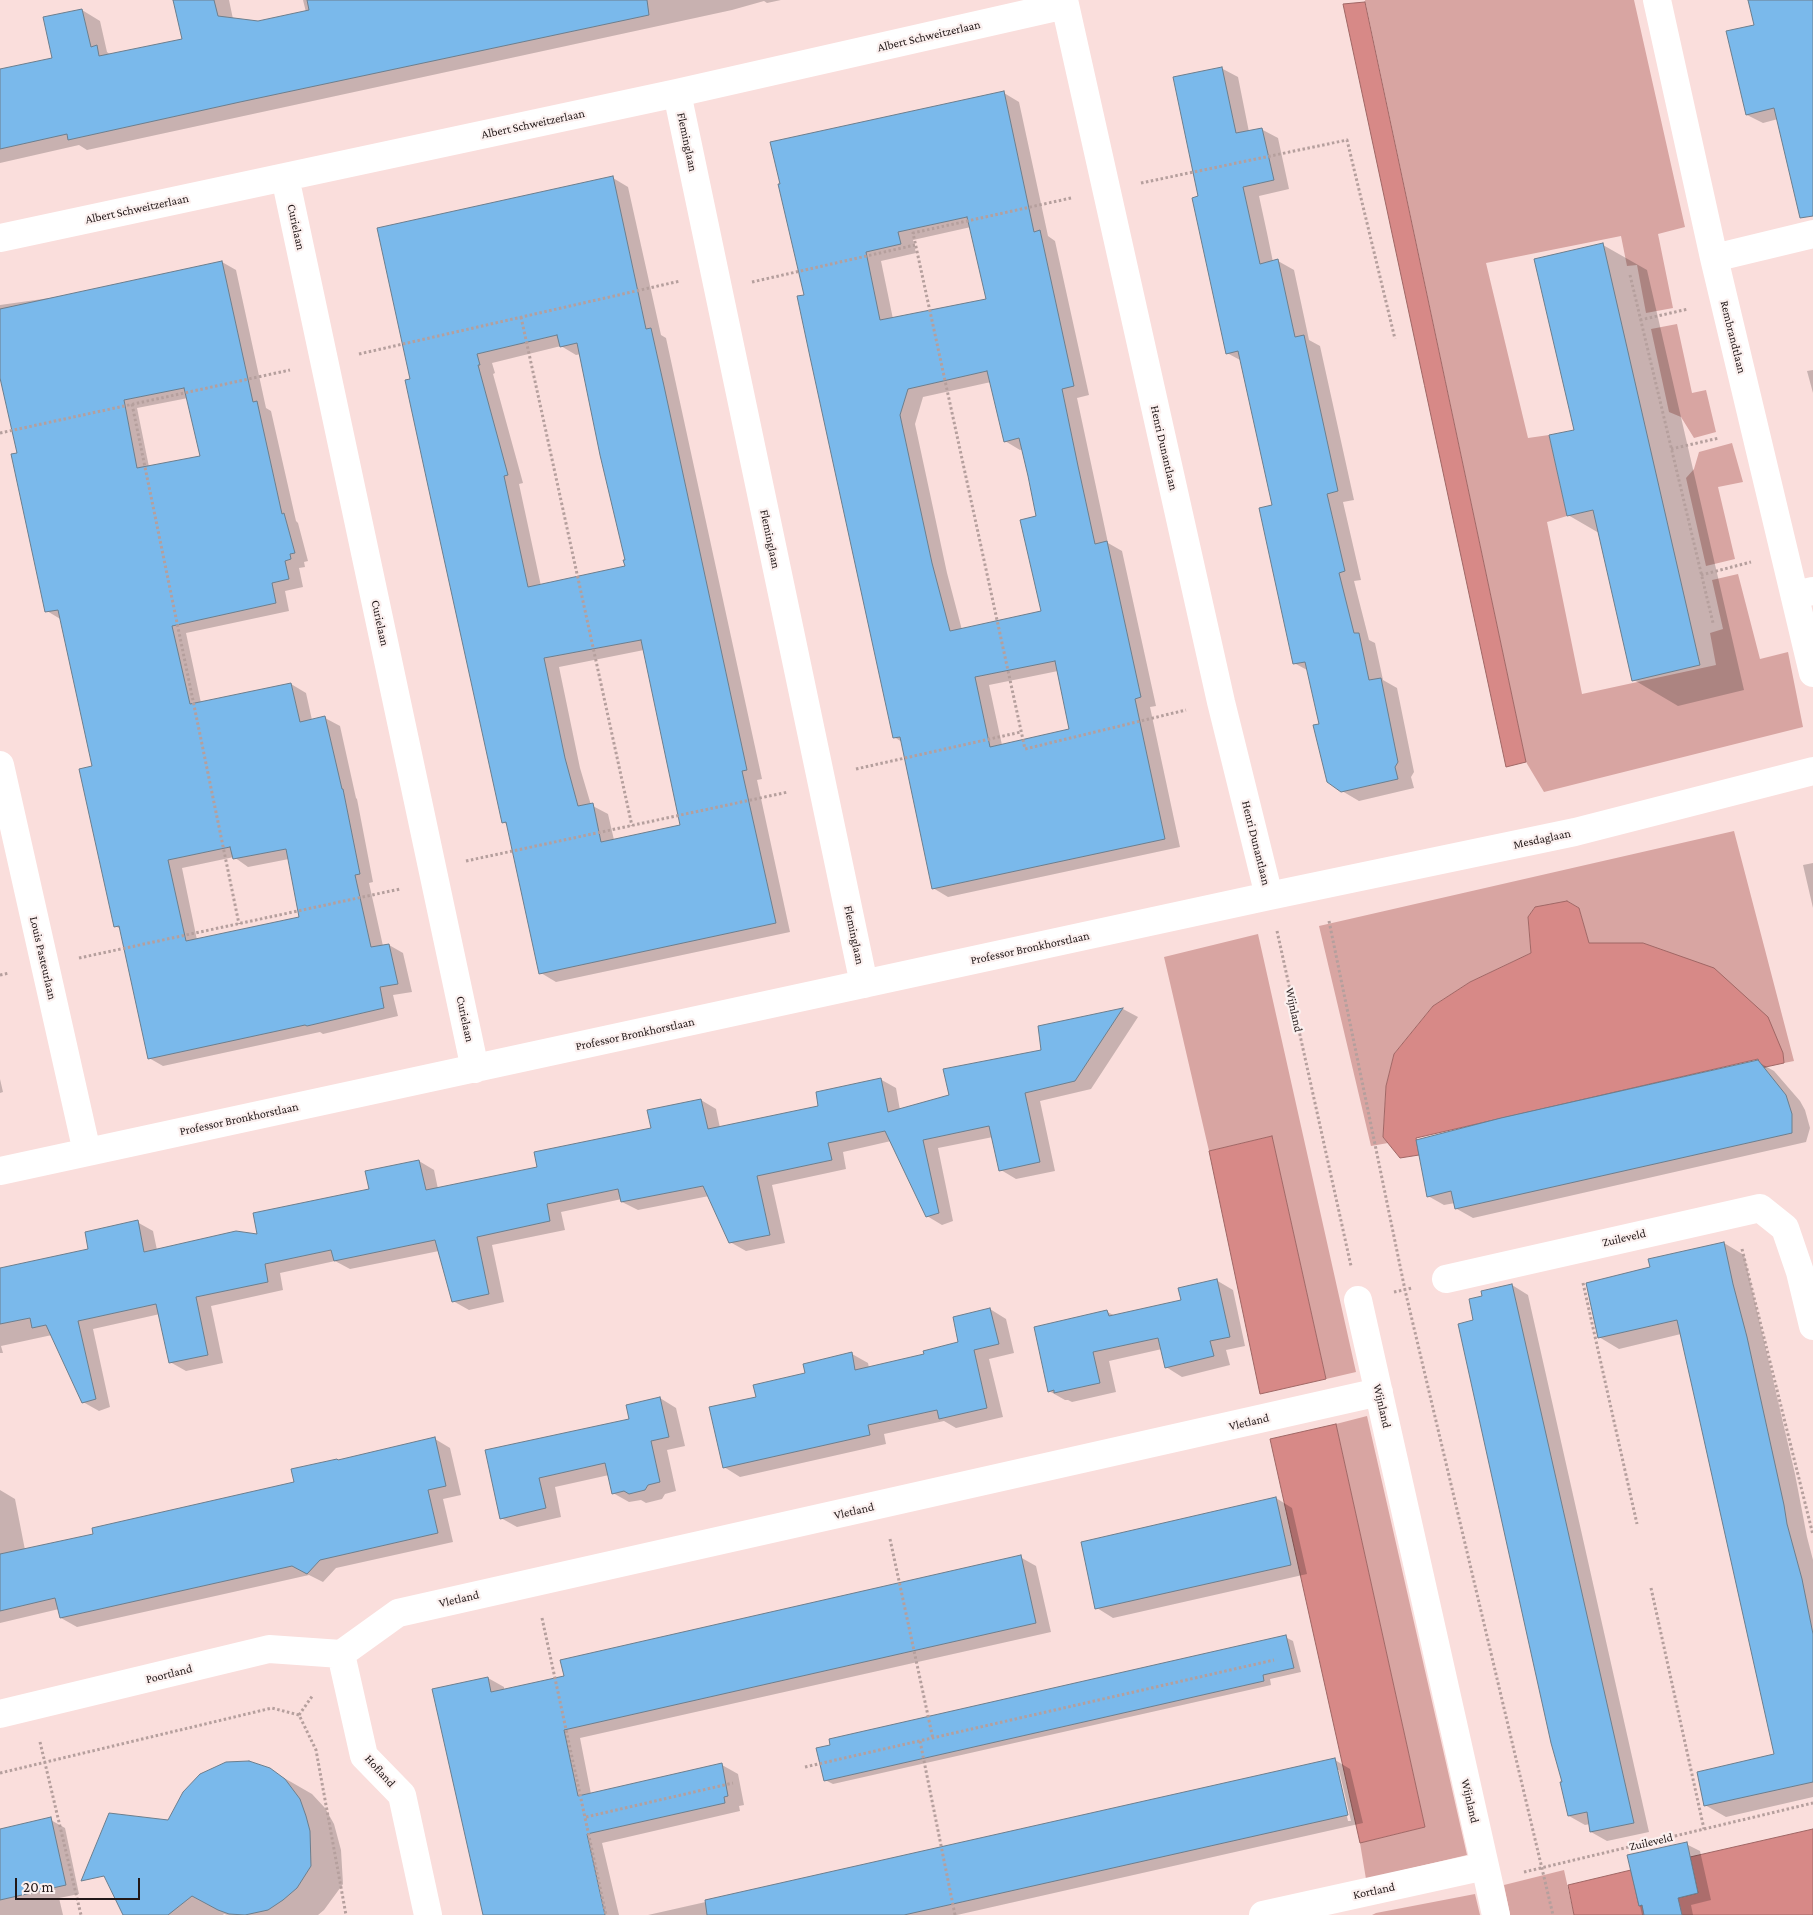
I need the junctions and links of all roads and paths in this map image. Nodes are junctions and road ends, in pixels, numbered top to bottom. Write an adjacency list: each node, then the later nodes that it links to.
1 (1657, 0): 9 (street, Rembrandtlaan)
2 (1065, 3): 3 (street, Albert Schweitzerlaan); 5 (street, Henri Dunantlaan)
3 (677, 93): 4 (street, Albert Schweitzerlaan); 11 (street, Fleminglaan)
4 (285, 177): 7 (street, Albert Schweitzerlaan); 30 (street, Curielaan)
5 (1106, 190): 8 (path); 15 (path); 24 (street, Henri Dunantlaan)
6 (1813, 234): 9 (street)
7 (0, 238)
8 (915, 245): 11 (path); 25 (path)
9 (1714, 258): 12 (street, Rembrandtlaan)
10 (1630, 276): 14 (path)
11 (718, 290): 28 (street, Fleminglaan)
12 (1724, 300): 14 (path); 17 (street, Rembrandtlaan)
13 (520, 317): 29 (path)
14 (1640, 320): 18 (path)
15 (1394, 338)
16 (132, 404): 33 (path)
17 (1756, 430): 18 (path); 19 (street, Rembrandtlaan)
18 (1671, 449): 20 (path)
19 (1785, 554): 20 (path); 21 (street, Rembrandtlaan)
20 (1701, 575): 22 (path)
21 (1804, 593): 23 (street, Rembrandtlaan)
22 (1712, 623)
23 (1813, 673)
24 (1221, 702): 25 (path); 32 (street, Henri Dunantlaan)
25 (1022, 732): 28 (path)
26 (0, 765): 34 (street, Louis Pasteurlaan)
27 (1813, 772): 31 (street, Mesdaglaan)
28 (822, 781): 29 (path); 36 (street, Fleminglaan)
29 (632, 826): 30 (path)
30 (434, 875): 33 (path); 37 (street, Curielaan)
31 (1322, 885): 32 (street, Mesdaglaan); 44 (path)
32 (1269, 896): 36 (street, Professor Bronkhorstlaan); 45 (path, Wijnland)
33 (239, 924): 34 (path)
34 (45, 966): 35 (path); 38 (street, Louis Pasteurlaan)
35 (0, 975)
36 (864, 984): 37 (street, Professor Bronkhorstlaan)
37 (475, 1069): 38 (street, Professor Bronkhorstlaan)
38 (87, 1152): 39 (street, Professor Bronkhorstlaan)
39 (0, 1171)
40 (1733, 1213): 41 (street, Zuileveld); 42 (street, Zuileveld); 50 (path)
41 (1576, 1250): 43 (street, Zuileveld); 49 (path)
42 (1806, 1270): 46 (street, Zuileveld)
43 (1446, 1279): 44 (path)
44 (1405, 1290): 45 (path); 66 (path)
45 (1358, 1300): 47 (street, Wijnland)
46 (1813, 1326)
47 (1379, 1392): 48 (street, Vletland); 67 (street, Wijnland)
48 (883, 1504): 51 (street, Vletland); 57 (path)
49 (1637, 1524)
50 (1813, 1535)
51 (534, 1582): 53 (street, Vletland); 64 (path)
52 (1651, 1588): 65 (path)
53 (341, 1654): 55 (street, Poortland); 70 (street, Hofland)
54 (1274, 1660): 57 (path)
55 (31, 1708): 56 (street, Poortland); 59 (path)
56 (0, 1714)
57 (933, 1738): 58 (path)
58 (920, 1741): 60 (path); 72 (path)
59 (46, 1762): 61 (path); 68 (path); 69 (path)
60 (805, 1768)
61 (0, 1773)
62 (733, 1783): 64 (path)
63 (1813, 1803): 65 (path, Zuileveld)
64 (586, 1817): 71 (path)
65 (1704, 1829): 66 (path, Zuileveld)
66 (1542, 1868): 67 (path, Zuileveld); 75 (path)
67 (1487, 1873): 73 (street, Kortland); 74 (street, Wijnland)
68 (81, 1915)
69 (346, 1915)
70 (428, 1915)
71 (606, 1915)
72 (955, 1915)
73 (1263, 1915)
74 (1496, 1915)
75 (1553, 1915)

